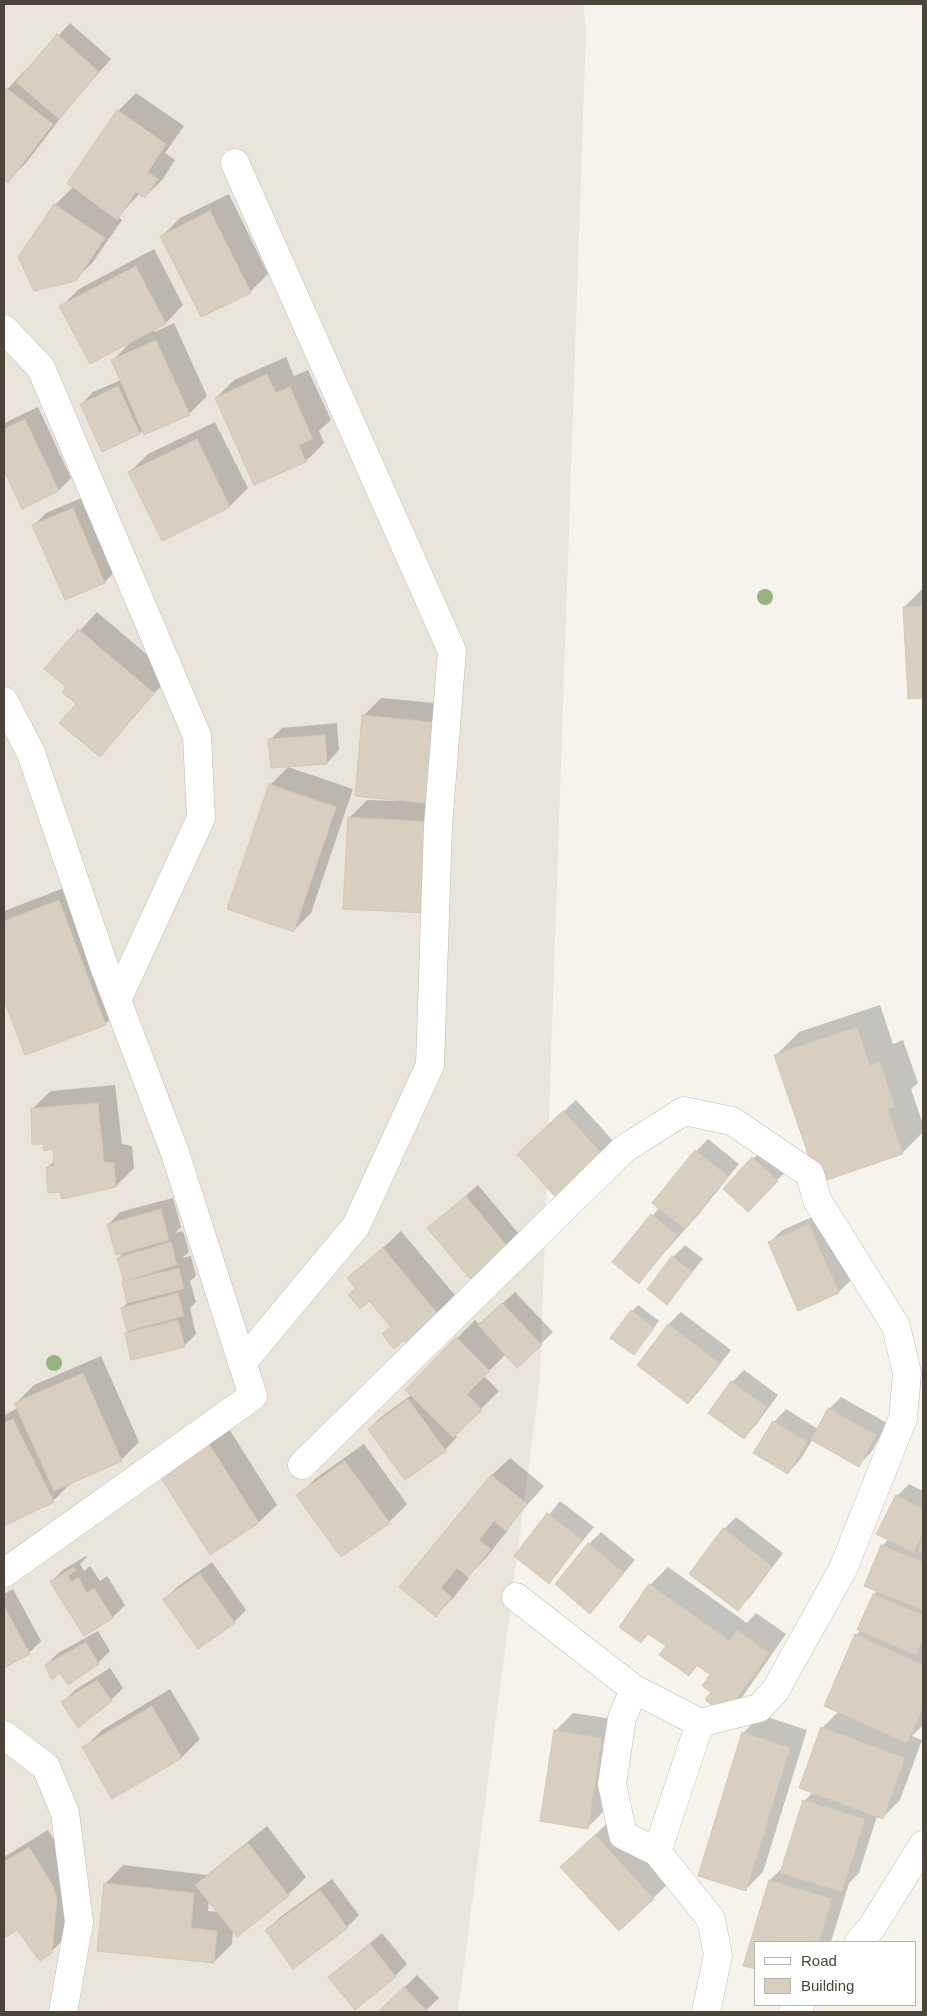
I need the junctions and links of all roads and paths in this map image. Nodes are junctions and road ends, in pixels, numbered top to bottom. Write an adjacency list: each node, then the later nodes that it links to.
1 (235, 162): 5 (street)
2 (4, 329): 4 (street)
3 (4, 701): 4 (street)
4 (117, 1000): 5 (street)
5 (242, 1363): 7 (street)
6 (302, 1465): 10 (street)
7 (4, 1572)
8 (516, 1597): 9 (street)
9 (634, 1689): 10 (street); 13 (street)
10 (700, 1723): 13 (street)
11 (4, 1735): 15 (street)
12 (923, 1845): 14 (street)
13 (657, 1852): 16 (street)
14 (860, 1941)
15 (63, 2012)
16 (706, 2012)

